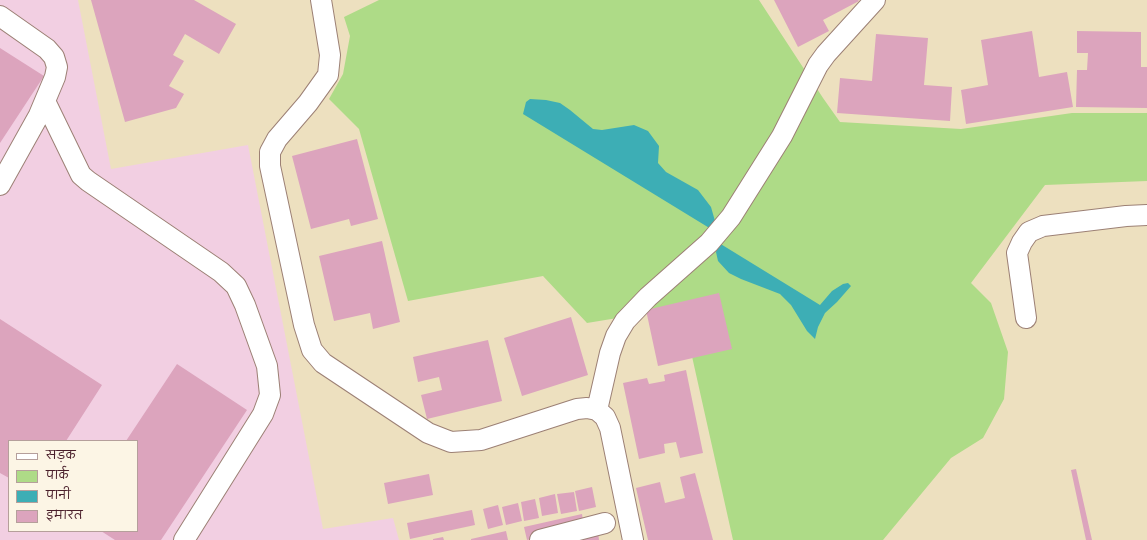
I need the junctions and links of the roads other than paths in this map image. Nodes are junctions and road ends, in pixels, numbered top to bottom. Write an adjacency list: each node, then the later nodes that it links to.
1 (321, 0): 8 (street)
2 (875, 0): 8 (street)
3 (0, 16): 4 (street)
4 (45, 101): 5 (street); 10 (street)
5 (0, 185)
6 (1147, 215): 7 (street)
7 (1026, 318)
8 (597, 410): 12 (street)
9 (606, 523): 11 (street)
10 (184, 540)
11 (540, 540)
12 (634, 540)

